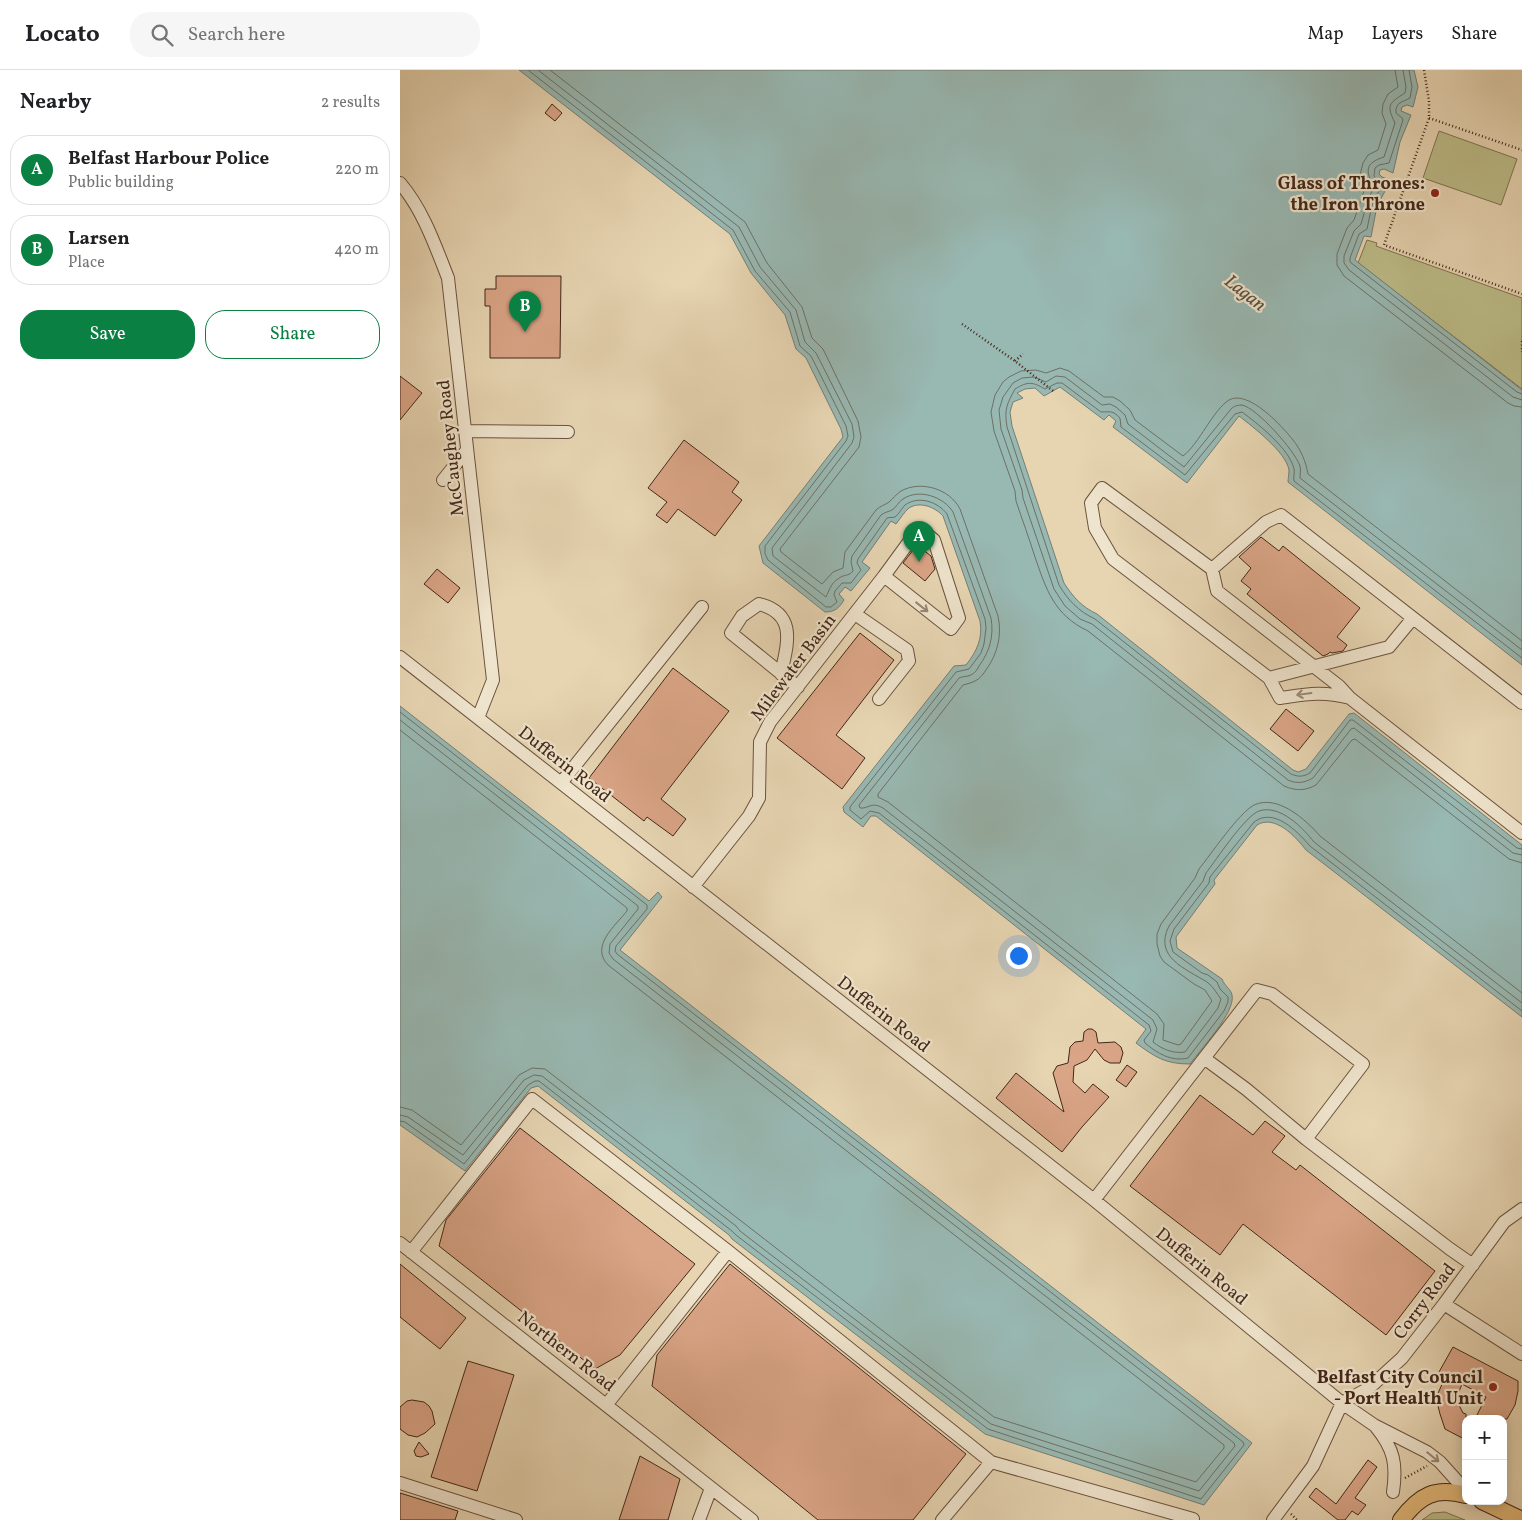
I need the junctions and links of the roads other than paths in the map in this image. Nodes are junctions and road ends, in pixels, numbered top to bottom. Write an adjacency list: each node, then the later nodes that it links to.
1 (400, 183): 2 (street, McCaughey Road)
2 (466, 431): 3 (street); 4 (street, McCaughey Road)
3 (568, 432)
4 (467, 450): 5 (street); 19 (street, McCaughey Road)
5 (443, 480)
6 (1212, 569): 10 (street); 12 (street); 14 (street)
7 (884, 576): 7 (street, Milewater Basin, one-way to 7); 9 (street, Milewater Basin)
8 (702, 608): 20 (street)
9 (855, 614): 15 (street, Milewater Basin); 17 (street)
10 (1413, 618): 12 (street); 18 (street)
11 (400, 658): 19 (street, Dufferin Road)
12 (1312, 666): 14 (street); 16 (street)
13 (781, 674): 13 (street); 15 (street)
14 (1269, 678): 16 (street, one-way to 14)
15 (798, 687): 22 (street, Milewater Basin)
16 (1350, 698): 21 (street)
17 (879, 699)
18 (1522, 702)
19 (478, 718): 20 (street, Dufferin Road)
20 (562, 783): 22 (street, Dufferin Road)
21 (1522, 833)
22 (693, 887): 25 (street, Dufferin Road)
23 (1204, 1058): 24 (street); 24 (street); 25 (street)
24 (1306, 1139): 30 (street)
25 (1094, 1200): 33 (street, Dufferin Road)
26 (1522, 1209): 30 (street, Corry Road)
27 (400, 1243): 29 (street, Northern Road)
28 (728, 1251): 29 (street); 34 (street); 36 (street)
29 (411, 1252): 34 (street, Northern Road)
30 (1473, 1265): 31 (street, Corry Road)
31 (1444, 1304): 32 (street); 33 (street, Corry Road)
32 (1522, 1354)
33 (1342, 1403): 35 (street, Dufferin Road); 48 (street)
34 (607, 1404): 38 (street, Northern Road)
35 (1374, 1425): 39 (street, one-way to 39); 40 (street)
36 (990, 1462): 43 (street); 47 (street)
37 (400, 1483): 44 (street)
38 (712, 1488): 45 (street); 46 (street, Northern Road)
39 (1462, 1488)
40 (1394, 1492)
41 (1462, 1493): 49 (main road)
42 (1490, 1505): 50 (main road)
43 (1192, 1519)
44 (516, 1520)
45 (699, 1520)
46 (752, 1520)
47 (942, 1520)
48 (1273, 1520)
49 (1402, 1520)
50 (1522, 1520)

